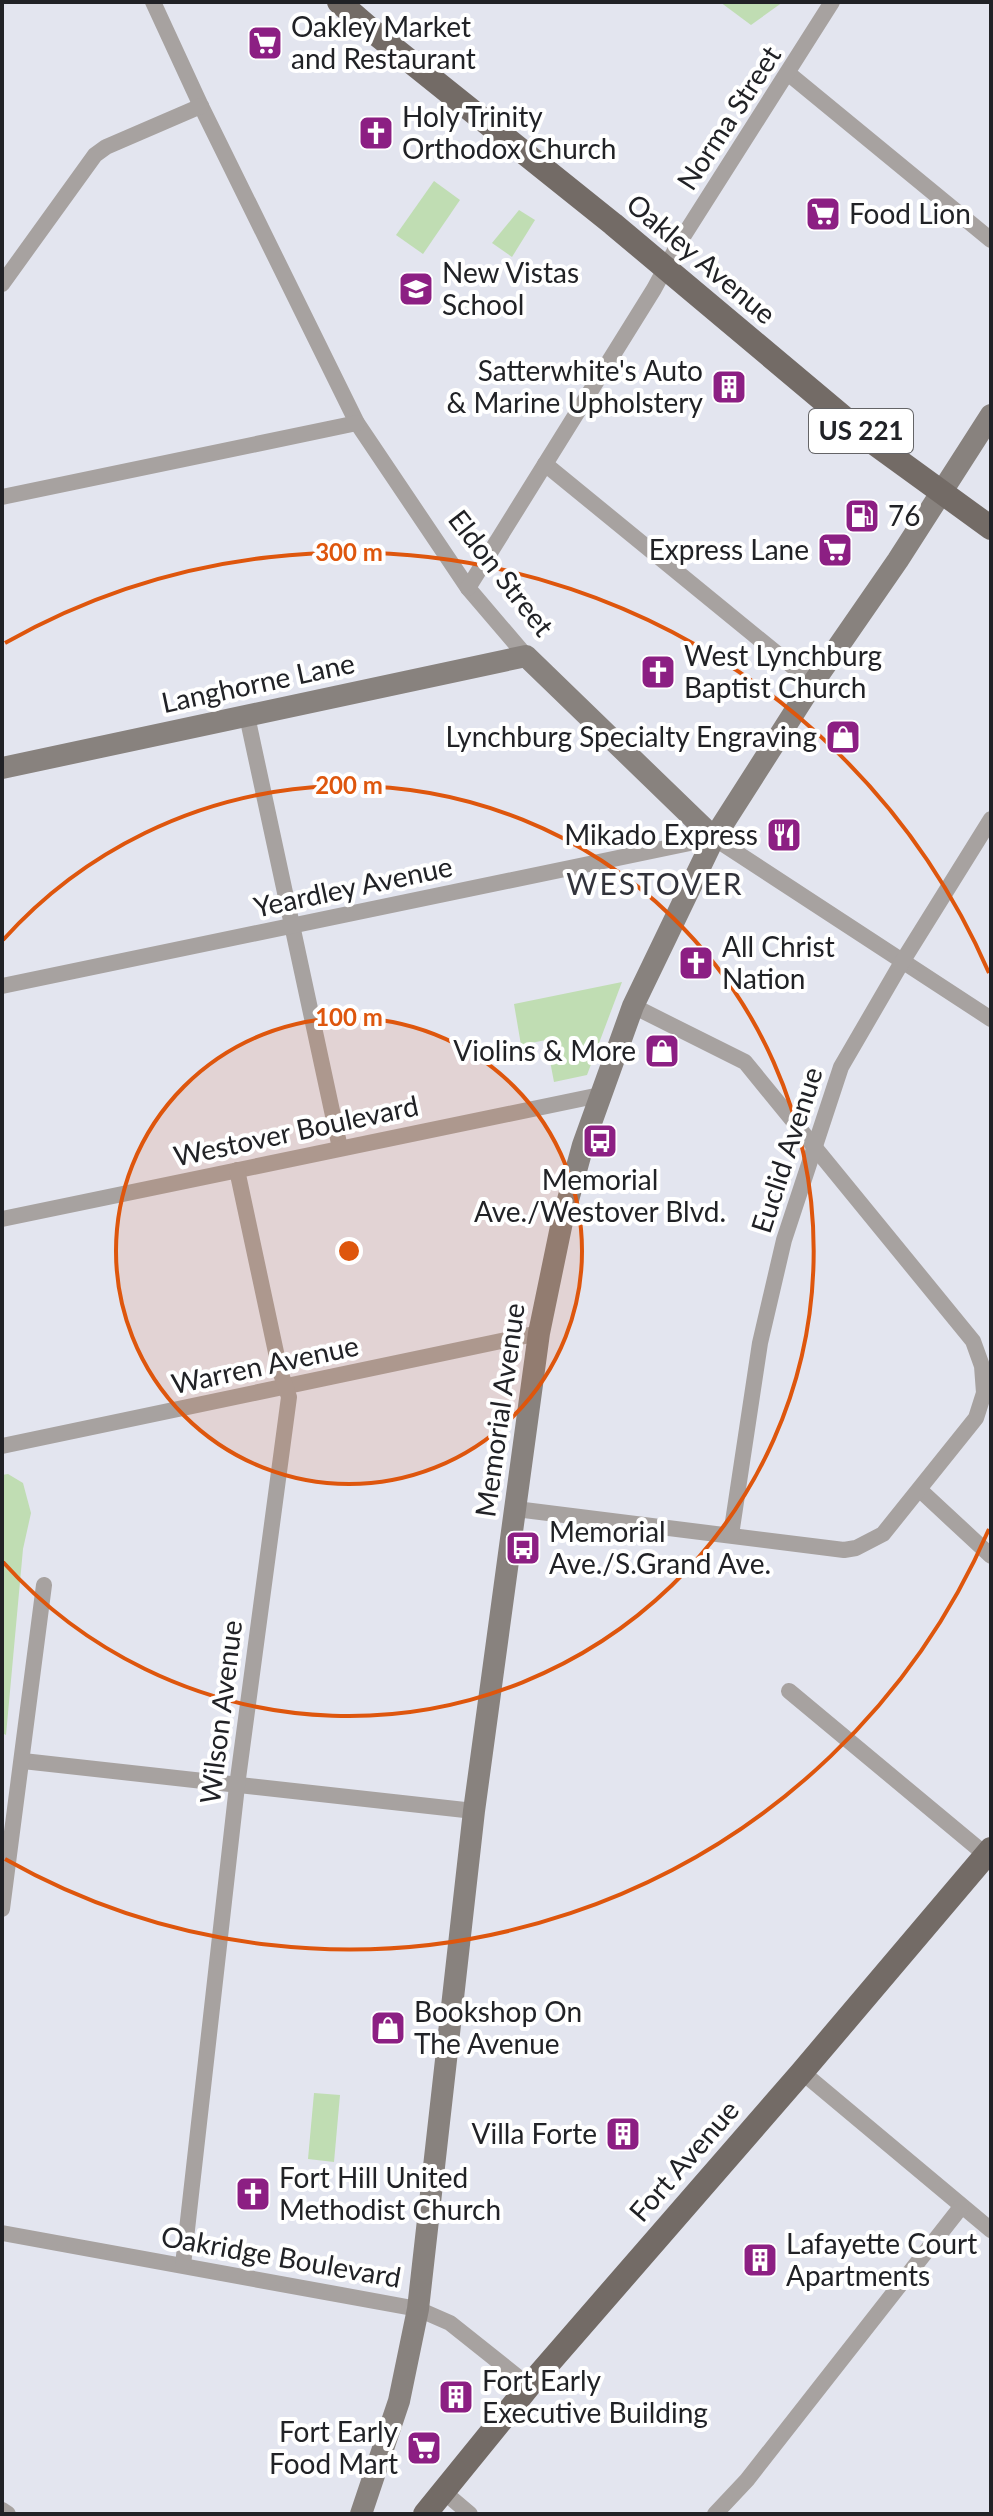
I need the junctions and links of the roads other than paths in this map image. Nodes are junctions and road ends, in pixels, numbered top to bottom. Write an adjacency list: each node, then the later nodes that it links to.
1 (153, 2): 5 (street, Eldon Street)
2 (339, 2): 7 (main road, Oakley Avenue / US 221)
3 (832, 2): 4 (street, Norma Street)
4 (789, 74): 6 (street); 7 (street, Norma Street)
5 (201, 106): 8 (street); 10 (street, Eldon Street)
6 (991, 240)
7 (666, 267): 11 (street, Norma Street); 12 (main road, Oakley Avenue / US 221)
8 (2, 284)
9 (991, 415): 12 (main road, Memorial Avenue)
10 (357, 423): 13 (street); 15 (street, Eldon Street)
11 (545, 464): 15 (street, Norma Street); 17 (street)
12 (941, 493): 14 (main road, Oakley Avenue / US 221); 17 (main road, Memorial Avenue)
13 (2, 497)
14 (991, 528)
15 (468, 588): 16 (street, Eldon Street)
16 (526, 656): 18 (main road, Langhorne Lane); 21 (main road, Eldon Street)
17 (813, 683): 21 (main road, Memorial Avenue)
18 (247, 716): 19 (main road, Langhorne Lane); 22 (street)
19 (2, 768)
20 (991, 819): 23 (street, Euclid Avenue)
21 (714, 838): 22 (street, Yeardley Avenue); 23 (street, Eldon Street); 25 (main road, Memorial Avenue)
22 (293, 927): 24 (street, Yeardley Avenue); 29 (street)
23 (902, 962): 26 (street, Eldon Street); 28 (street, Euclid Avenue)
24 (2, 986)
25 (633, 1006): 27 (main road, Memorial Avenue); 28 (street)
26 (991, 1019)
27 (600, 1095): 29 (street, Westover Boulevard); 32 (main road, Memorial Avenue)
28 (814, 1144): 35 (street); 37 (street, Euclid Avenue)
29 (340, 1148): 30 (street, Westover Boulevard)
30 (237, 1170): 31 (street, Westover Boulevard); 33 (street, Wilson Avenue)
31 (2, 1219)
32 (539, 1333): 33 (street, Warren Avenue); 36 (main road, Memorial Avenue)
33 (286, 1387): 34 (street, Warren Avenue); 42 (street, Wilson Avenue)
34 (2, 1446)
35 (920, 1490): 37 (street); 38 (street)
36 (516, 1509): 37 (street); 43 (main road, Memorial Avenue)
37 (731, 1535)
38 (991, 1556)
39 (44, 1585): 41 (street)
40 (789, 1691): 44 (street)
41 (23, 1761): 42 (street); 45 (street)
42 (237, 1786): 43 (street); 50 (street, Wilson Avenue)
43 (474, 1811): 51 (main road, Memorial Avenue)
44 (988, 1852): 46 (main road, Fort Avenue)
45 (2, 1909)
46 (802, 2072): 47 (street); 52 (main road, Fort Avenue)
47 (961, 2207): 48 (street); 59 (street)
48 (991, 2230)
49 (2, 2233): 50 (street, Oakridge Boulevard)
50 (183, 2265): 51 (street, Oakridge Boulevard)
51 (418, 2309): 52 (street, Oakridge Boulevard); 56 (main road, Memorial Avenue)
52 (529, 2386): 53 (main road, Fort Avenue)
53 (444, 2492): 57 (main road, Fort Avenue); 58 (street)
54 (2, 2510): 55 (street)
55 (8, 2514)
56 (361, 2514)
57 (425, 2514)
58 (470, 2514)
59 (715, 2514)

